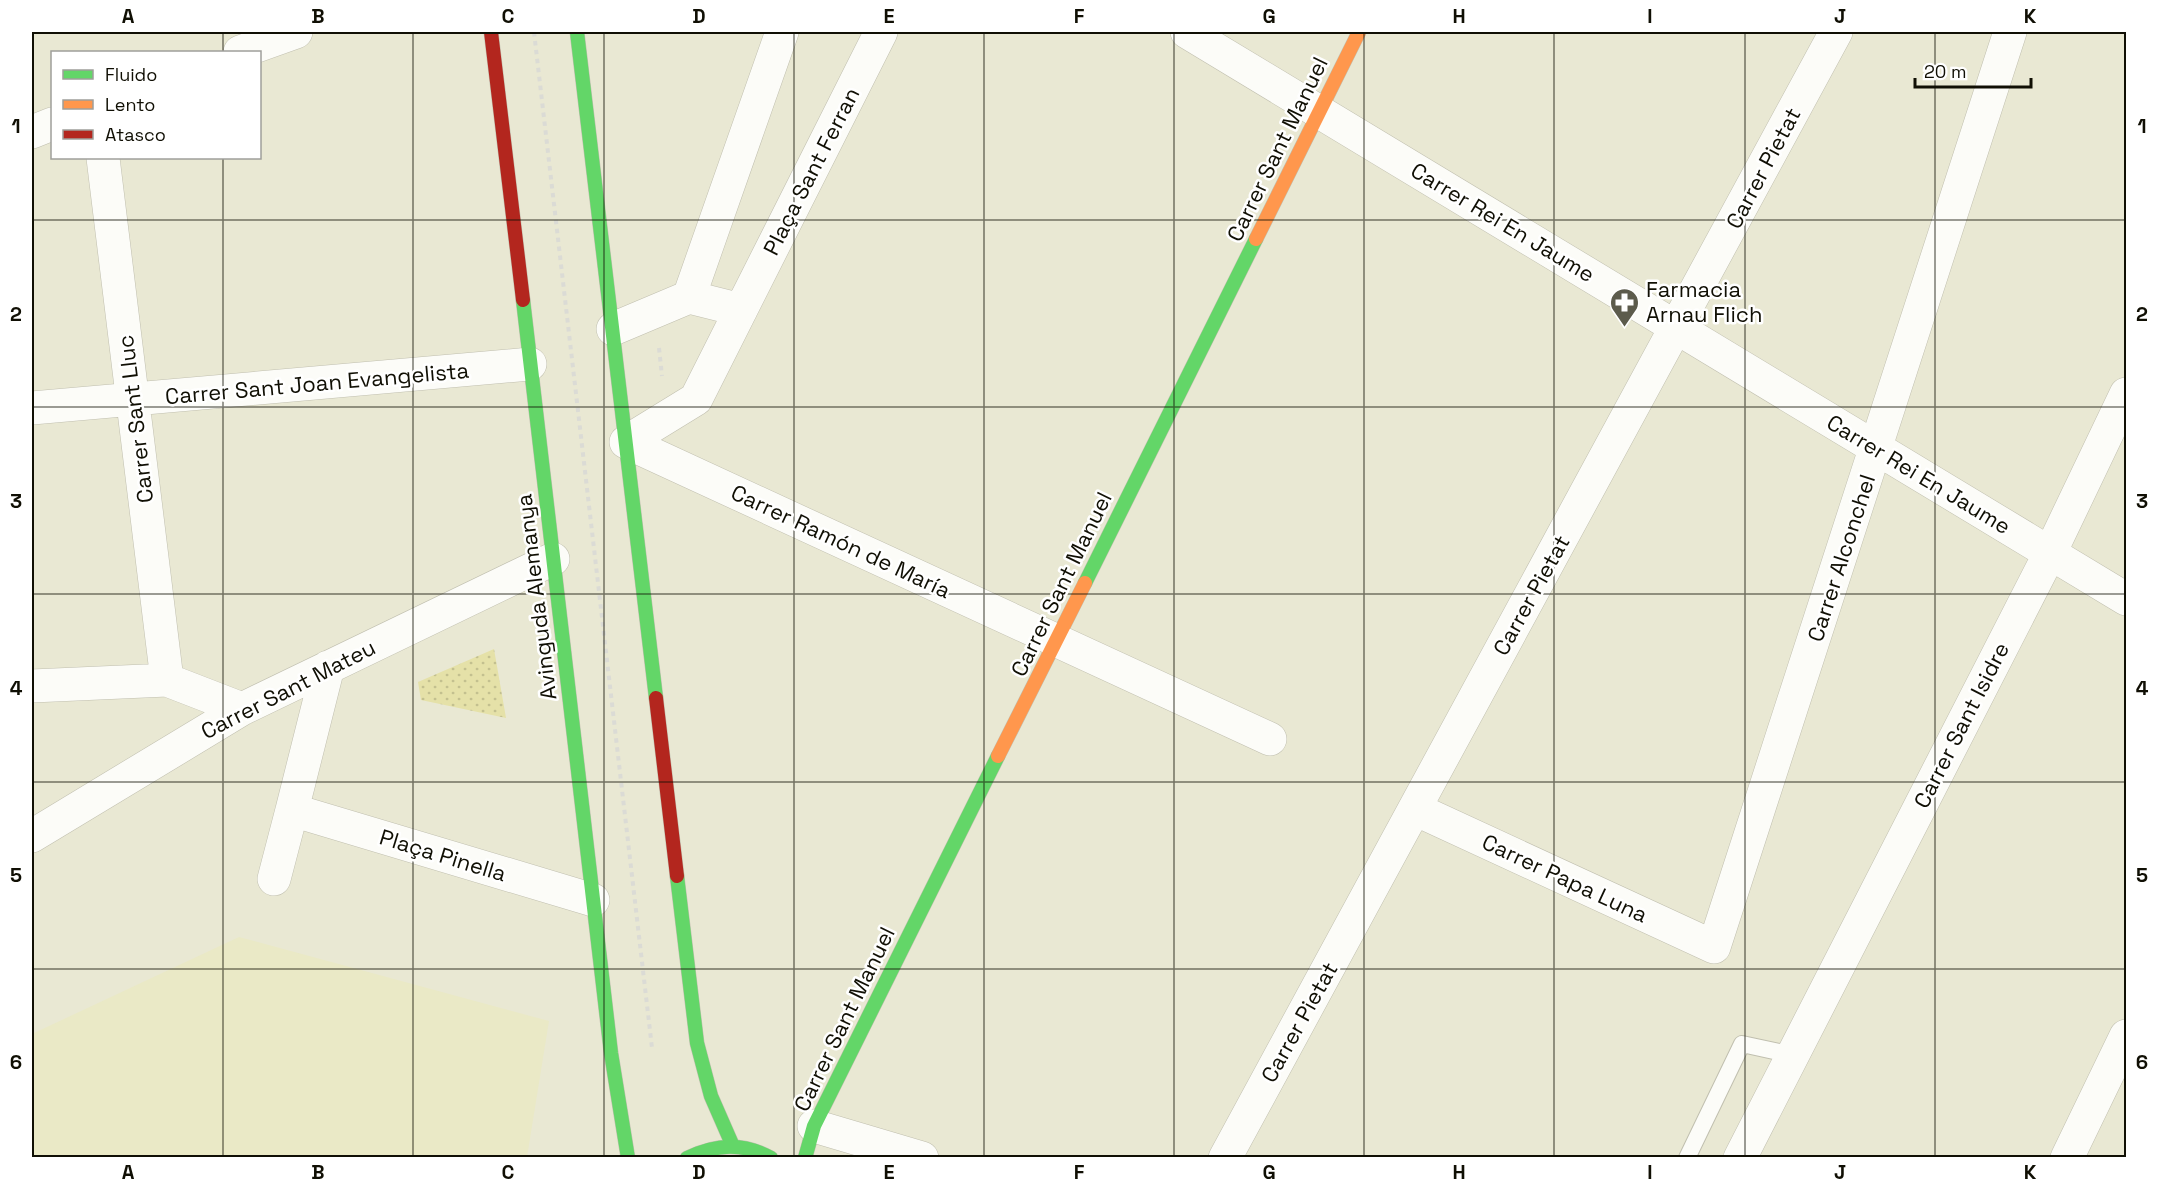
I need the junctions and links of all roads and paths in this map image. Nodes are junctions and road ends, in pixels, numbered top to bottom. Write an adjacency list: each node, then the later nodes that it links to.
1 (296, 32): 11 (street)
2 (491, 32): 21 (main road, Avinguda Alemanya)
3 (534, 32): 44 (path)
4 (578, 32): 20 (main road)
5 (782, 32): 16 (street)
6 (881, 32): 17 (street, Plaça Sant Ferran)
7 (1187, 32): 12 (street, Carrer Rei En Jaume)
8 (1359, 32): 12 (main road, Carrer Sant Manuel)
9 (1836, 32): 19 (street, Carrer Pietat)
10 (2010, 32): 27 (street, Carrer Alconchel)
11 (243, 51)
12 (1319, 111): 19 (street, Carrer Rei En Jaume); 31 (main road, Carrer Sant Manuel)
13 (51, 124): 14 (street)
14 (32, 132)
15 (103, 159): 23 (street, Carrer Sant Lluc)
16 (689, 297): 17 (street); 18 (street)
17 (741, 310): 24 (street, Plaça Sant Ferran)
18 (654, 312): 20 (street); 24 (path)
19 (1677, 327): 27 (street, Carrer Rei En Jaume); 37 (street, Carrer Pietat)
20 (613, 329): 26 (main road)
21 (530, 364): 23 (street, Carrer Sant Joan Evangelista); 29 (main road, Avinguda Alemanya)
22 (2127, 394): 28 (street, Carrer Sant Isidre)
23 (132, 399): 25 (street, Carrer Sant Joan Evangelista); 33 (street, Carrer Sant Lluc)
24 (696, 399): 26 (street)
25 (32, 408)
26 (626, 442): 31 (street, Carrer Ramón de María); 47 (main road)
27 (1876, 448): 28 (street, Carrer Rei En Jaume); 42 (street, Carrer Alconchel)
28 (2050, 553): 30 (street, Carrer Rei En Jaume); 45 (street, Carrer Sant Isidre)
29 (553, 559): 32 (street, Carrer Sant Mateu); 41 (main road, Avinguda Alemanya)
30 (2127, 599)
31 (1056, 640): 36 (street); 46 (main road, Carrer Sant Manuel)
32 (328, 667): 35 (street, Carrer Sant Mateu); 38 (street)
33 (167, 680): 34 (street); 35 (street)
34 (32, 686)
35 (242, 709): 39 (street, Carrer Sant Mateu)
36 (1270, 739)
37 (1415, 809): 42 (street, Carrer Papa Luna); 53 (street, Carrer Pietat)
38 (292, 810): 40 (street); 41 (street, Plaça Pinella)
39 (32, 836)
40 (274, 879)
41 (593, 900): 48 (main road, Avinguda Alemanya)
42 (1714, 947)
43 (2127, 1036): 56 (street)
44 (652, 1048)
45 (1793, 1054): 54 (lane); 55 (street, Carrer Sant Isidre)
46 (814, 1126): 51 (main road, Carrer Sant Manuel); 52 (street)
47 (732, 1144): 49 (main road); 50 (main road)
48 (628, 1158)
49 (687, 1158)
50 (771, 1158)
51 (805, 1158)
52 (922, 1158)
53 (1225, 1158)
54 (1688, 1158)
55 (1740, 1158)
56 (2067, 1158)

